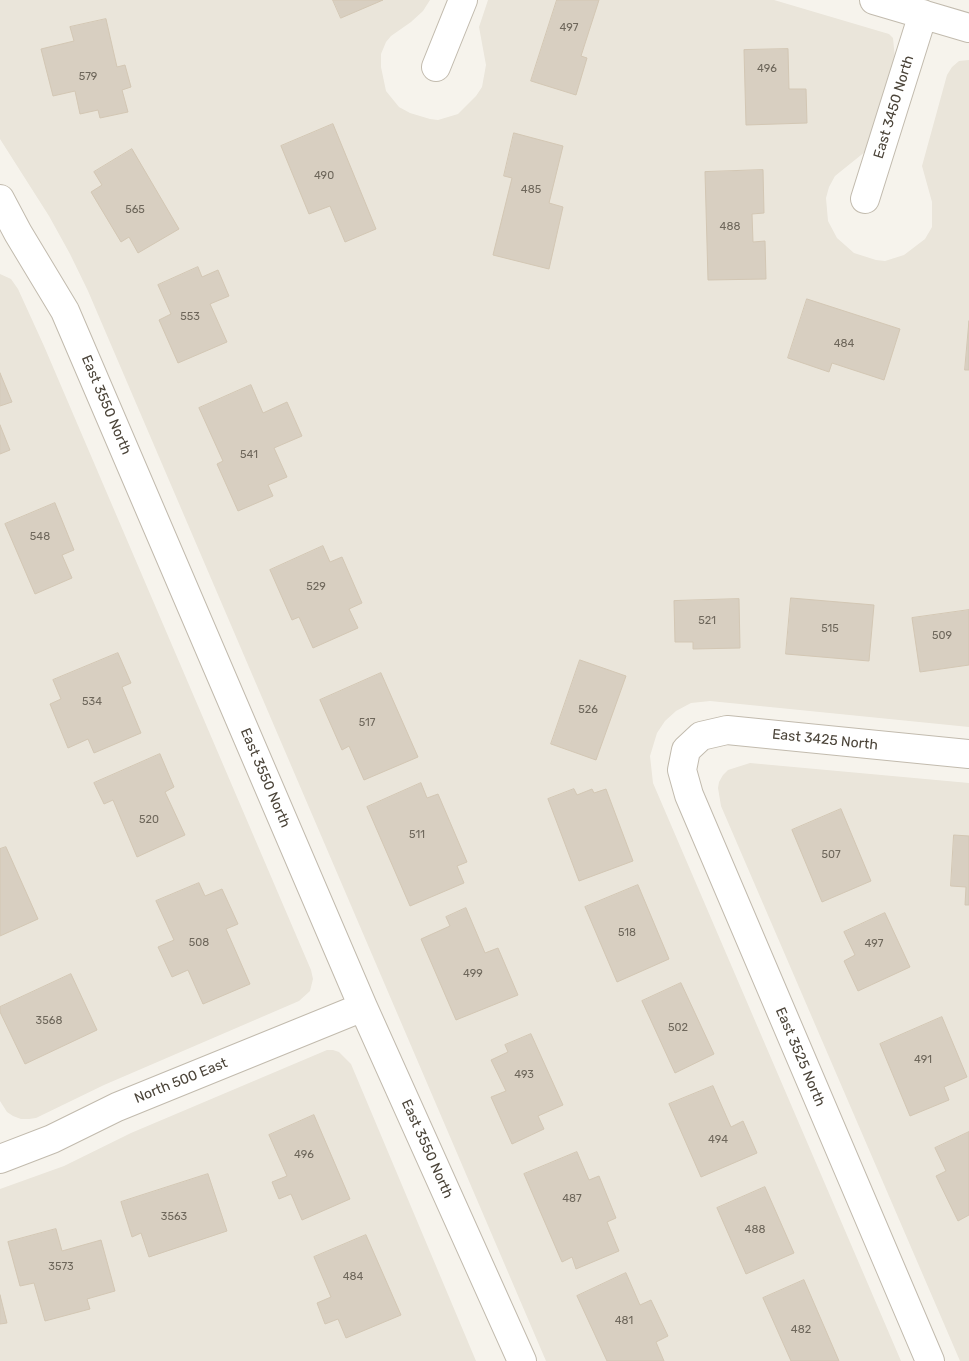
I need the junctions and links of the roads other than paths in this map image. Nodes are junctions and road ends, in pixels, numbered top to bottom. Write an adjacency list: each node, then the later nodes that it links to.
1 (463, 0): 5 (street)
2 (874, 0): 3 (street)
3 (923, 14): 4 (street); 7 (street, East 3450 North)
4 (969, 28)
5 (436, 67)
6 (0, 199): 8 (street, East 3550 North)
7 (865, 199)
8 (9, 237): 11 (street, East 3550 North)
9 (686, 750): 10 (street, East 3425 North); 14 (street, East 3525 North)
10 (969, 754)
11 (363, 1006): 12 (street, North 500 East); 13 (street, East 3550 North)
12 (0, 1159)
13 (522, 1361)
14 (930, 1361)

